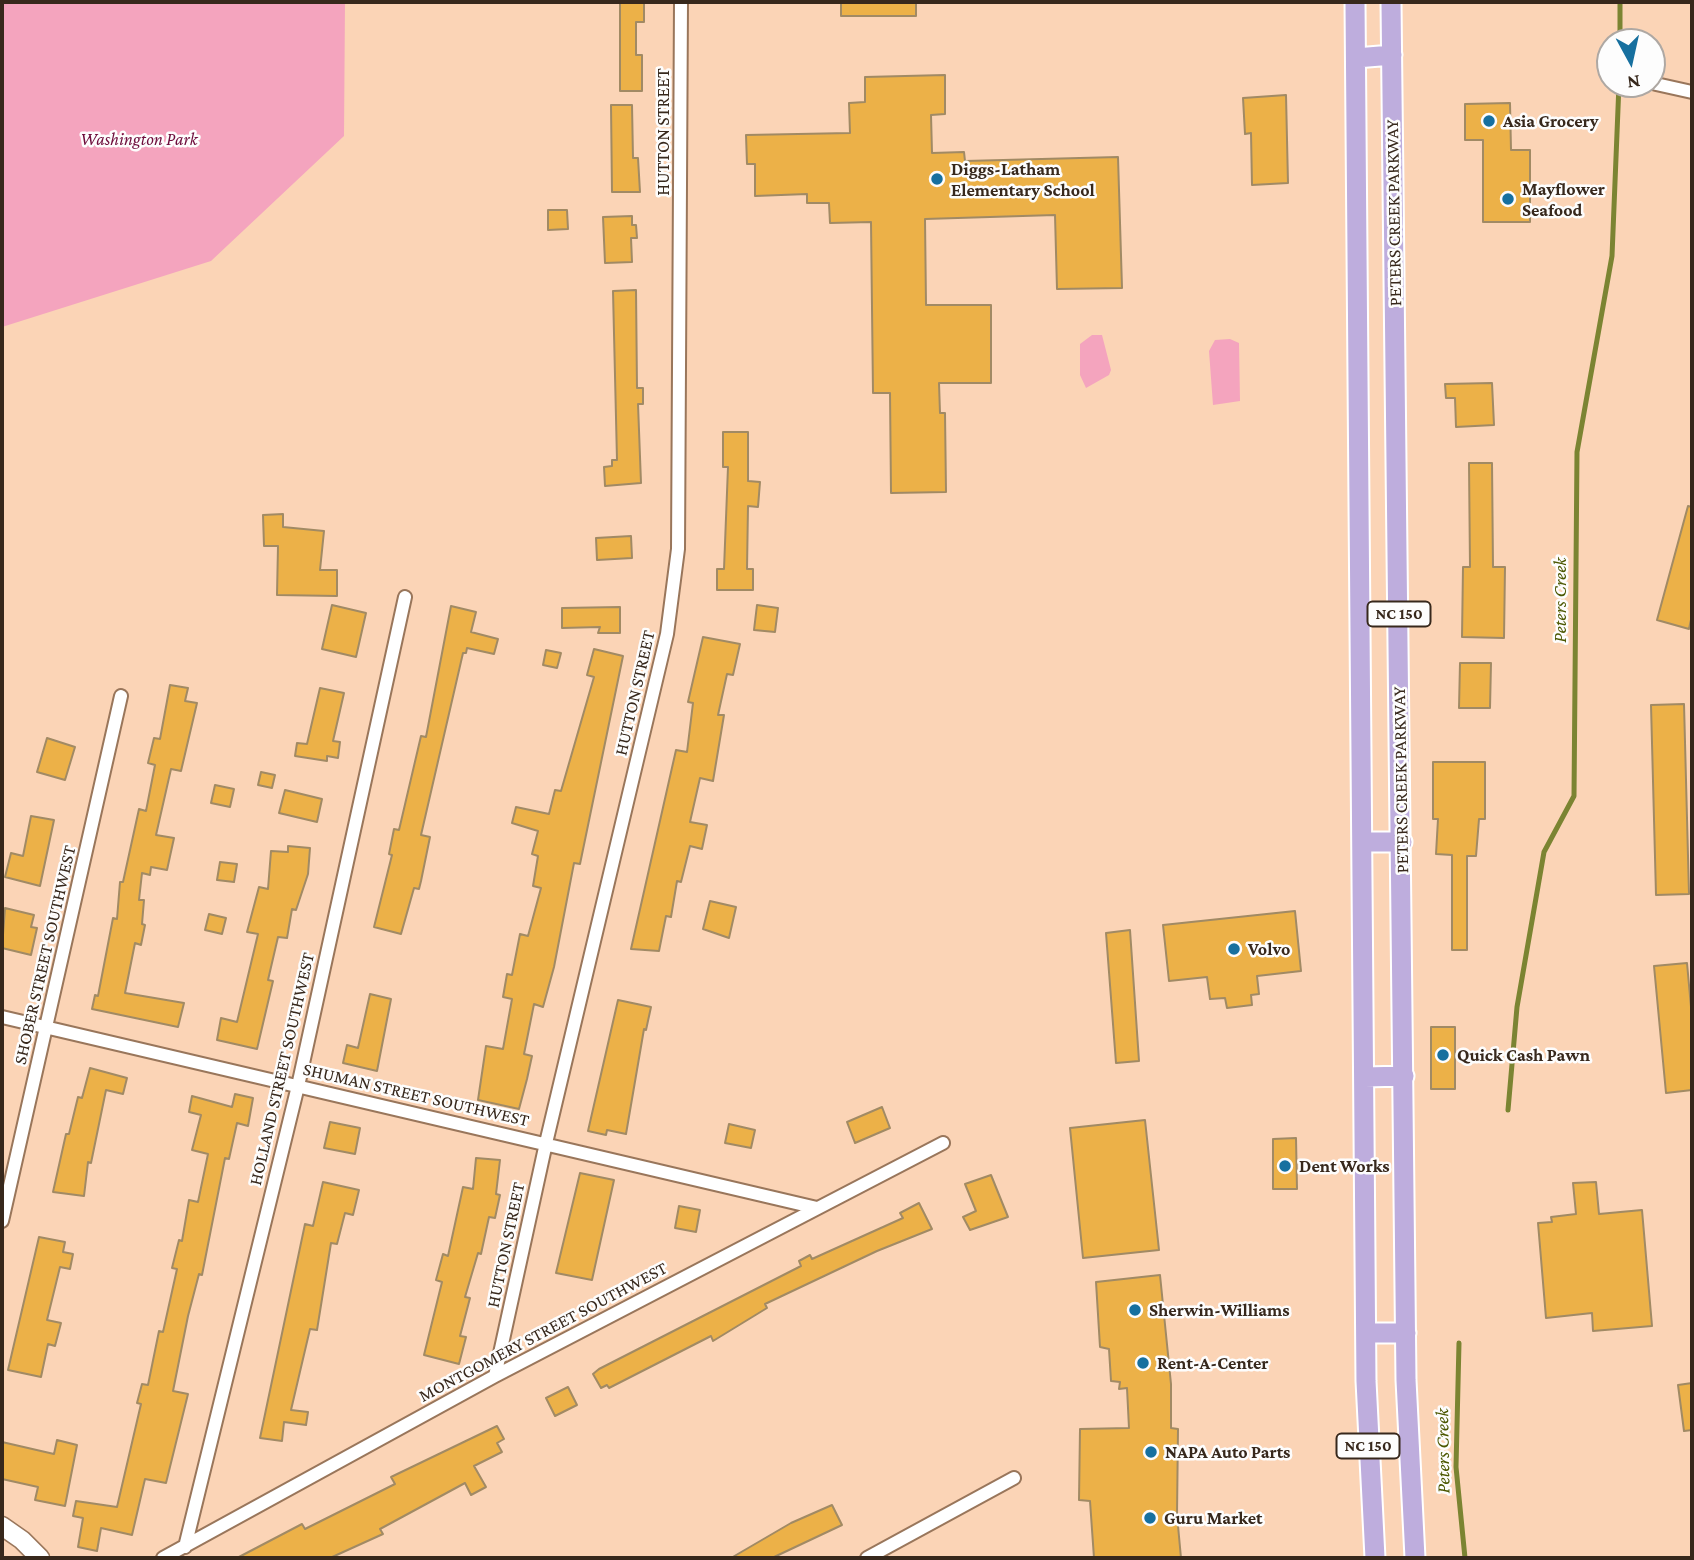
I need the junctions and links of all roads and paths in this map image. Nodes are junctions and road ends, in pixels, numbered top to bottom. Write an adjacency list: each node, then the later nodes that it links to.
1 (681, 2): 17 (street, HUTTON STREET)
2 (1355, 2): 5 (main road, PETERS CREEK PARKWAY / NC 150)
3 (1391, 2): 4 (main road, PETERS CREEK PARKWAY / NC 150)
4 (1392, 55): 5 (main road); 11 (main road, PETERS CREEK PARKWAY / NC 150)
5 (1356, 58): 10 (main road, PETERS CREEK PARKWAY / NC 150)
6 (1666, 86): 7 (street)
7 (1692, 92)
8 (405, 597): 16 (street, HOLLAND STREET SOUTHWEST)
9 (121, 696): 13 (street, SHOBER STREET SOUTHWEST)
10 (1363, 842): 11 (main road); 15 (main road, PETERS CREEK PARKWAY / NC 150)
11 (1402, 842): 14 (main road, PETERS CREEK PARKWAY / NC 150)
12 (2, 1017): 13 (street, SHUMAN STREET SOUTHWEST)
13 (47, 1027): 16 (street, SHUMAN STREET SOUTHWEST); 20 (street, SHOBER STREET SOUTHWEST)
14 (1404, 1076): 15 (main road); 22 (main road, PETERS CREEK PARKWAY / NC 150)
15 (1365, 1077): 21 (main road, PETERS CREEK PARKWAY / NC 150)
16 (298, 1086): 17 (street, SHUMAN STREET SOUTHWEST); 26 (street, HOLLAND STREET SOUTHWEST)
17 (546, 1143): 19 (street, SHUMAN STREET SOUTHWEST); 23 (street, HUTTON STREET)
18 (943, 1143): 19 (street, MONTGOMERY STREET SOUTHWEST)
19 (817, 1208): 23 (street, MONTGOMERY STREET SOUTHWEST)
20 (2, 1221)
21 (1366, 1333): 22 (main road); 30 (main road, PETERS CREEK PARKWAY / NC 150)
22 (1406, 1333): 31 (main road, PETERS CREEK PARKWAY / NC 150)
23 (495, 1376): 26 (street, MONTGOMERY STREET SOUTHWEST)
24 (1014, 1478): 29 (street)
25 (2, 1526): 27 (street)
26 (185, 1547): 28 (street, MONTGOMERY STREET SOUTHWEST)
27 (40, 1558)
28 (163, 1558)
29 (867, 1558)
30 (1375, 1558)
31 (1415, 1558)

